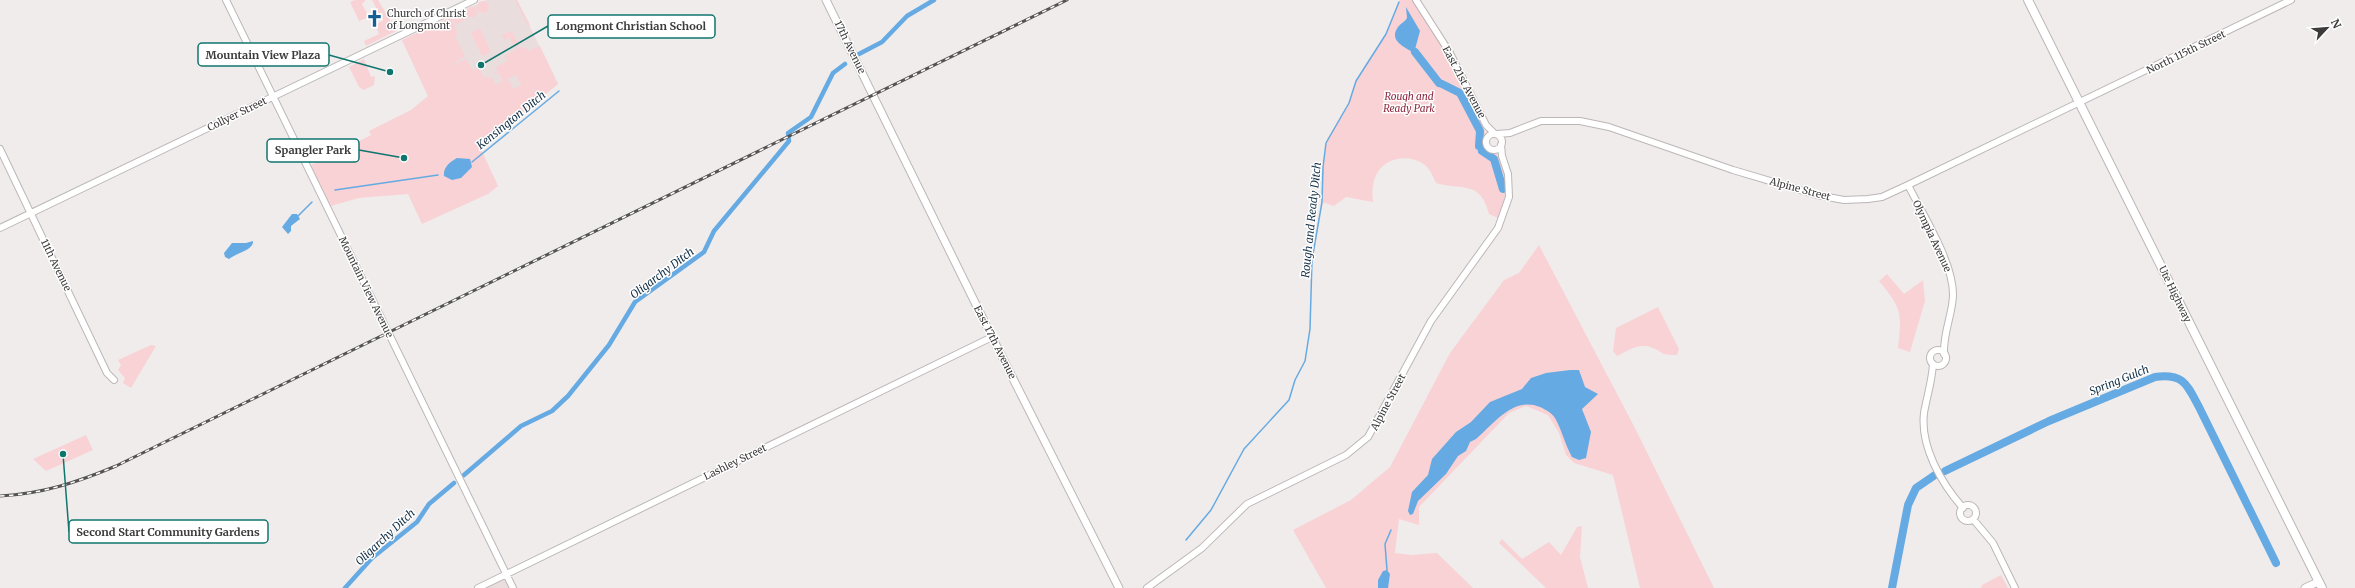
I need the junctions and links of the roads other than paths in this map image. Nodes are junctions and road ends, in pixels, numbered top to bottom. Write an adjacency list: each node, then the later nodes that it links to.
1 (226, 0): 8 (street, Mountain View Avenue)
2 (474, 0): 8 (street, Collyer Street)
3 (826, 0): 7 (main road, 17th Avenue)
4 (1416, 0): 10 (street, East 21st Avenue)
5 (2028, 0): 9 (main road, Ute Highway)
6 (2291, 0): 9 (street, North 115th Street)
7 (873, 95): 22 (main road, East 17th Avenue)
8 (274, 97): 19 (street, Collyer Street); 31 (street, Mountain View Avenue)
9 (2080, 102): 18 (street, Alpine Street); 32 (main road, Ute Highway)
10 (1486, 125): 12 (street, East 21st Avenue); 13 (street, East 21st Avenue)
11 (1510, 133): 12 (street, Alpine Street); 14 (street); 18 (street, Alpine Street)
12 (1496, 134): 13 (street); 14 (street)
13 (1486, 139): 16 (street)
14 (1502, 144): 16 (street); 17 (street)
15 (0, 149): 19 (street, 11th Avenue)
16 (1493, 150): 17 (street)
17 (1502, 156): 36 (street, Alpine Street)
18 (1908, 185): 21 (street, Olympia Avenue)
19 (31, 213): 20 (street, Collyer Street); 27 (street, 11th Avenue)
20 (0, 228)
21 (1944, 335): 23 (street, Olympia Avenue); 24 (street, Olympia Avenue)
22 (992, 337): 31 (street, Lashley Street); 35 (main road, East 17th Avenue)
23 (1935, 351): 24 (street); 25 (street)
24 (1944, 354): 26 (street)
25 (1933, 364): 26 (street); 28 (street)
26 (1941, 366): 28 (street)
27 (114, 380)
28 (1931, 386): 29 (street)
29 (1963, 508): 30 (street); 30 (street)
30 (1973, 519): 37 (street)
31 (506, 574): 33 (street, Lashley Street); 34 (street, Mountain View Avenue)
32 (2320, 585): 38 (main road)
33 (478, 588)
34 (513, 588)
35 (1120, 588)
36 (1146, 588)
37 (2015, 588)
38 (2305, 588)

